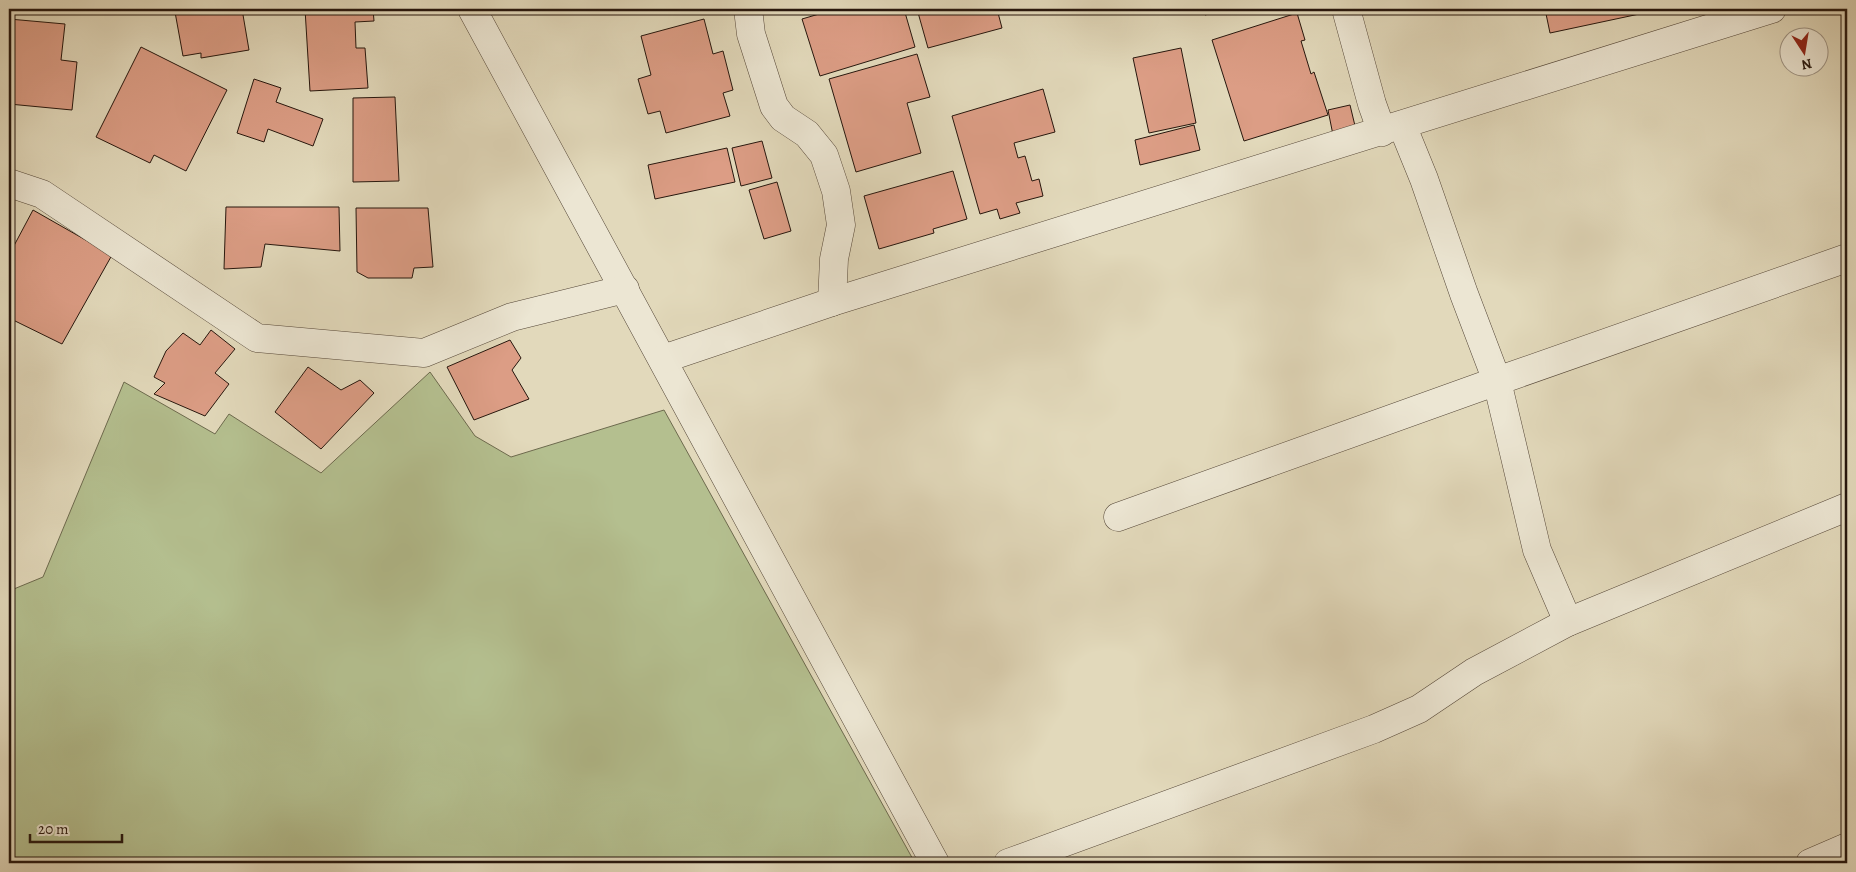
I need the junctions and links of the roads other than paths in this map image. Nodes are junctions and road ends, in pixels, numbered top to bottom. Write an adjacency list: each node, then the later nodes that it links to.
1 (472, 9): 8 (street)
2 (748, 9): 9 (street)
3 (1346, 9): 5 (street)
4 (1772, 9): 5 (street)
5 (1392, 128): 9 (street); 11 (street)
6 (9, 183): 8 (street)
7 (1847, 258): 11 (street)
8 (625, 289): 10 (street)
9 (832, 302): 10 (street)
10 (663, 359): 16 (street)
11 (1497, 381): 13 (street); 14 (street)
12 (1847, 507): 14 (street)
13 (1118, 517)
14 (1568, 622): 17 (street)
15 (1847, 848): 18 (street)
16 (935, 863)
17 (1008, 863)
18 (1810, 863)

